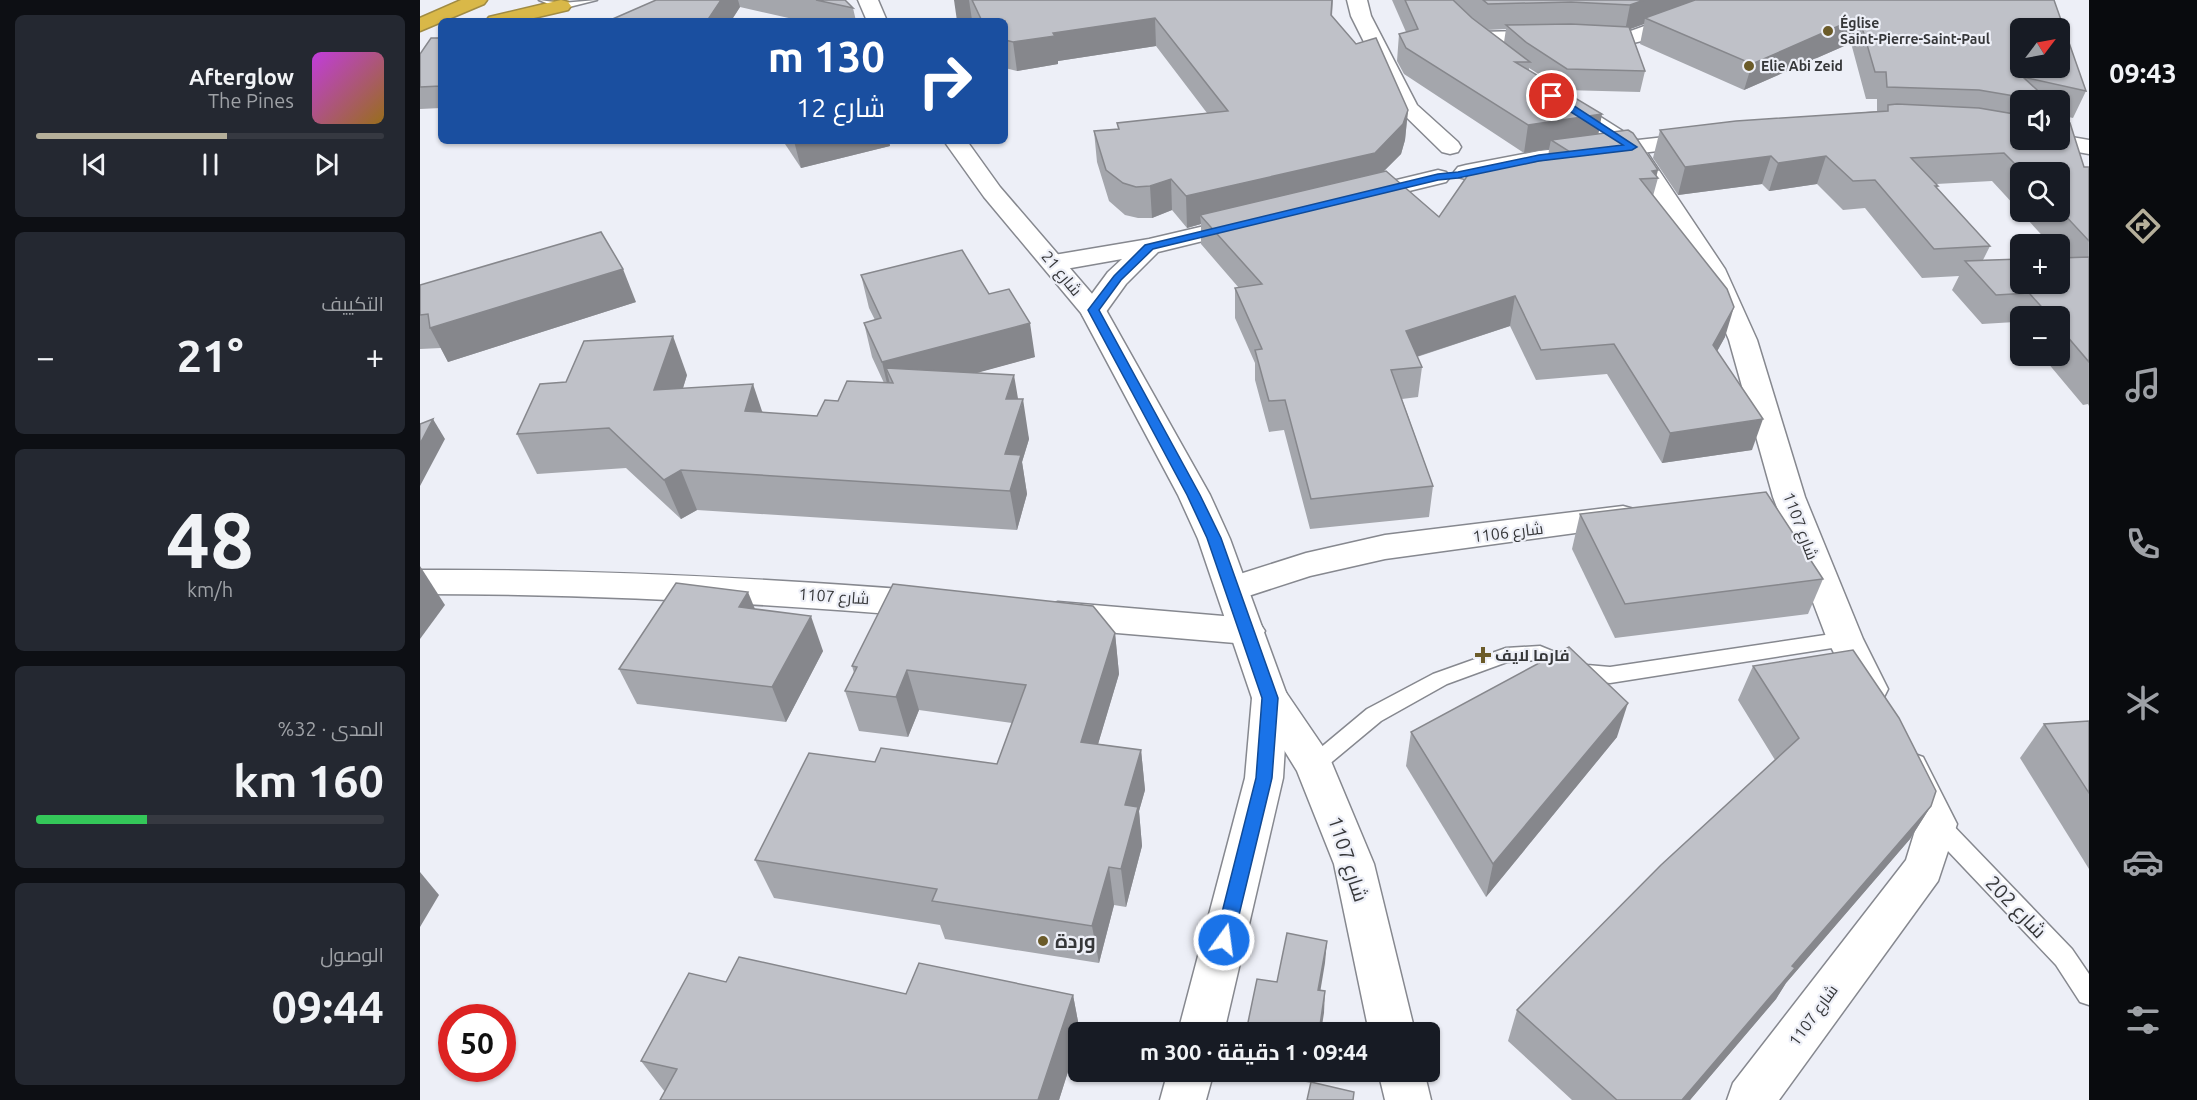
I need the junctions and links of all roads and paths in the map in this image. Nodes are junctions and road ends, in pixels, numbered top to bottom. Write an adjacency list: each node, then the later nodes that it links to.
1 (477, 0): 9 (highway)
2 (592, 0): 6 (lane)
3 (868, 0): 8 (street)
4 (1357, 0): 14 (street)
5 (1734, 0): 12 (street)
6 (553, 3): 7 (highway)
7 (506, 18)
8 (876, 18)
9 (420, 25)
10 (438, 38): 11 (highway)
11 (420, 43)
12 (1499, 57)
13 (1543, 90): 18 (street, شارع 1107)
14 (1408, 108): 20 (street); 21 (street)
15 (1717, 138): 18 (street)
16 (957, 144): 25 (street, شارع 21)
17 (2070, 146): 19 (street)
18 (1632, 147): 21 (street); 33 (street, شارع 1107)
19 (2085, 149)
20 (1413, 157): 21 (street); 22 (street); 22 (street)
21 (1461, 157): 22 (street)
22 (1438, 177)
23 (1267, 218): 24 (street)
24 (1149, 247): 25 (street); 26 (street)
25 (1054, 263): 26 (street, شارع 21)
26 (1094, 310): 29 (street, شارع 21)
27 (1658, 513): 29 (street, شارع 1106)
28 (420, 582): 30 (street, شارع 1107)
29 (1233, 589): 32 (street, شارع 21)
30 (963, 607)
31 (1022, 612): 32 (street)
32 (1247, 631): 34 (street, شارع 21)
33 (1845, 639): 35 (street, شارع 1107); 37 (lane)
34 (1270, 698): 37 (street, شارع 1107); 40 (street, شارع 21)
35 (1881, 711)
36 (1896, 742): 38 (street)
37 (1314, 765): 41 (street, شارع 1107)
38 (1937, 824): 39 (lane, شارع 202); 46 (street, شارع 1107)
39 (2089, 994)
40 (1203, 1022)
41 (1390, 1022)
42 (1188, 1082): 44 (street)
43 (1404, 1082): 45 (street)
44 (1184, 1100)
45 (1408, 1100)
46 (1750, 1100)

